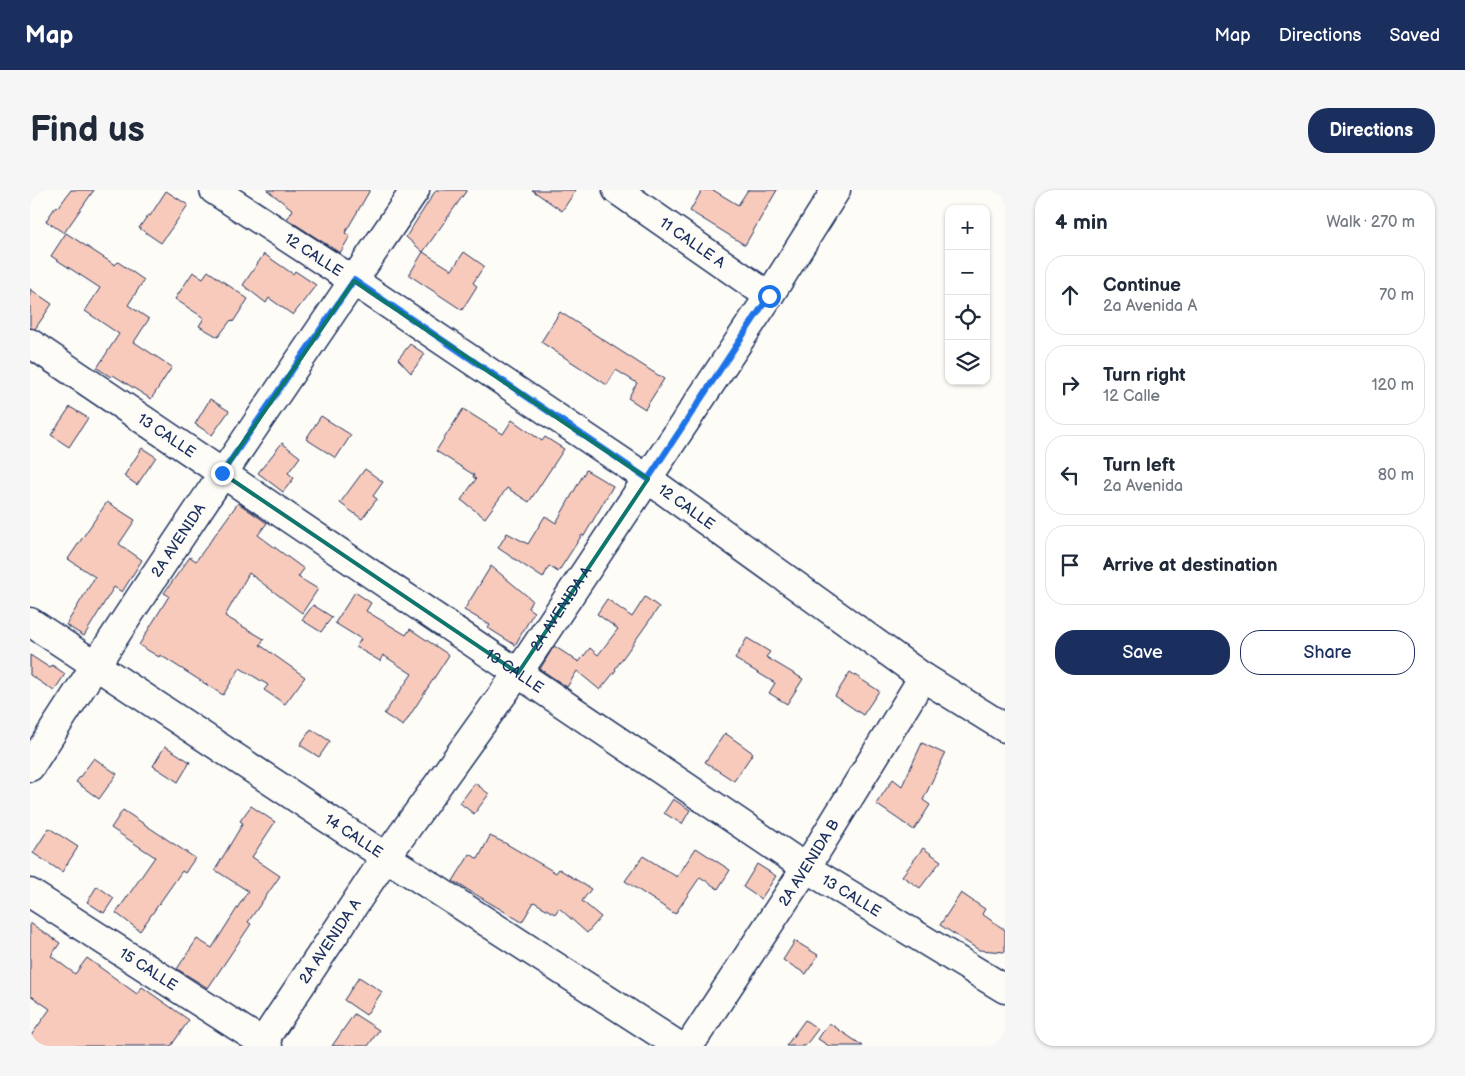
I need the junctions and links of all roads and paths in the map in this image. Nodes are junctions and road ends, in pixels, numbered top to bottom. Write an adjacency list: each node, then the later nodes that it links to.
1 (214, 190): 5 (street, 12 CALLE)
2 (415, 190): 5 (street, 2A AVENIDA)
3 (617, 190): 6 (street, 11 CALLE A)
4 (836, 190): 6 (street, 2A AVENIDA A)
5 (354, 280): 8 (street, 2A AVENIDA); 9 (street, 12 CALLE)
6 (769, 296): 9 (street, 2A AVENIDA A)
7 (30, 344): 8 (street, 13 CALLE)
8 (222, 473): 11 (street, 2A AVENIDA); 12 (street, 13 CALLE)
9 (648, 479): 12 (street, 2A AVENIDA A); 13 (street, 12 CALLE)
10 (30, 622): 11 (street, 14 CALLE)
11 (94, 666): 15 (street, 2A AVENIDA); 16 (street, 14 CALLE)
12 (518, 673): 16 (street, 2A AVENIDA A); 17 (street, 13 CALLE)
13 (923, 676): 14 (street, 12 CALLE); 17 (street, 2A AVENIDA B)
14 (1005, 728)
15 (30, 767)
16 (386, 857): 20 (street, 2A AVENIDA A); 21 (street, 14 CALLE)
17 (806, 868): 19 (street, 13 CALLE); 22 (street, 2A AVENIDA B)
18 (30, 892): 20 (street, 15 CALLE)
19 (1005, 989)
20 (263, 1045)
21 (679, 1046)
22 (689, 1046)

